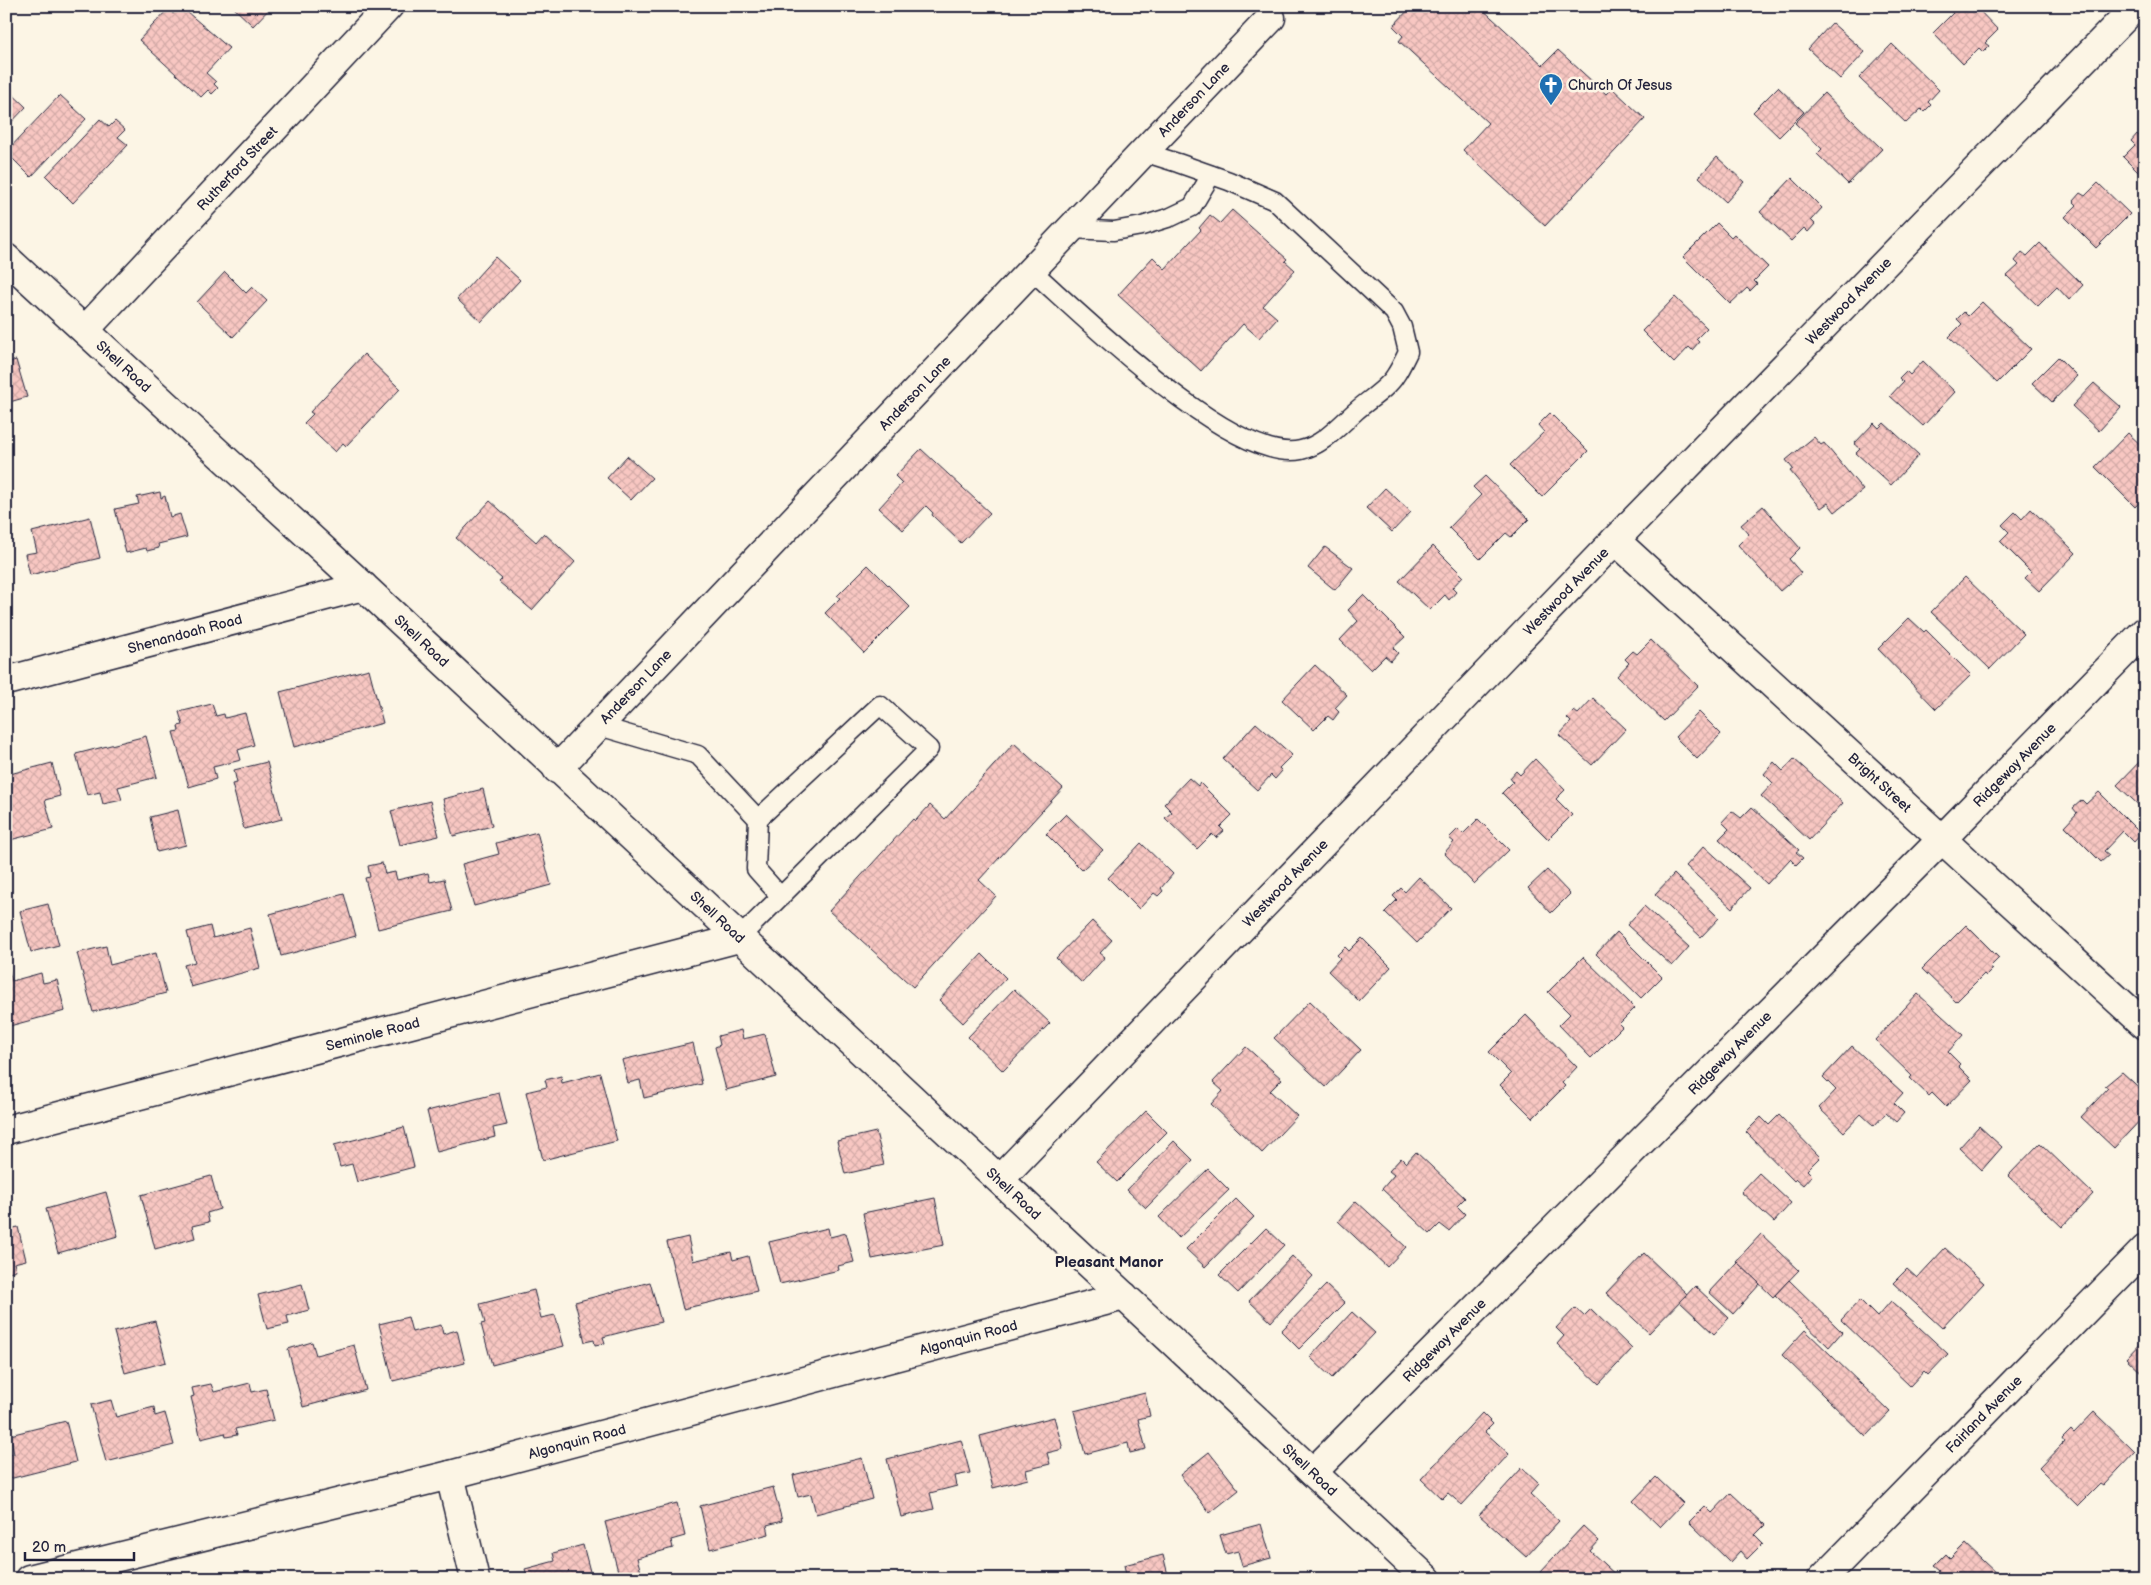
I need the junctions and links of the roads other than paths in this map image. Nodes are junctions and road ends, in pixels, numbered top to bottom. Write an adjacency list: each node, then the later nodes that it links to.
1 (389, 6): 9 (street, Rutherford Street)
2 (2136, 6): 10 (street, Westwood Avenue)
3 (1271, 18): 4 (street, Anderson Lane)
4 (1143, 152): 5 (lane); 6 (street, Anderson Lane)
5 (1211, 175): 6 (lane); 8 (lane)
6 (1070, 229): 8 (street, Anderson Lane)
7 (6, 258): 9 (street, Shell Road)
8 (1031, 270): 14 (street, Anderson Lane)
9 (85, 330): 11 (street, Shell Road)
10 (1615, 540): 17 (street, Bright Street); 22 (street, Westwood Avenue)
11 (363, 586): 13 (street, Shenandoah Road); 15 (street, Shell Road)
12 (2145, 631): 17 (street, Ridgeway Avenue)
13 (6, 680)
14 (599, 726): 15 (street, Anderson Lane); 16 (lane)
15 (557, 769): 19 (street, Shell Road)
16 (758, 819): 18 (lane); 18 (lane)
17 (1942, 840): 20 (street, Bright Street); 25 (street, Ridgeway Avenue)
18 (781, 897): 19 (lane)
19 (739, 938): 21 (street, Seminole Road); 22 (street, Shell Road)
20 (2145, 1025)
21 (6, 1130)
22 (1000, 1179): 24 (street, Shell Road)
23 (2145, 1249): 30 (street, Fairland Avenue)
24 (1124, 1296): 25 (street, Shell Road); 26 (street, Algonquin Road)
25 (1313, 1472): 29 (street, Shell Road)
26 (450, 1475): 27 (street, Algonquin Road); 28 (street)
27 (29, 1579)
28 (475, 1579)
29 (1427, 1579)
30 (1822, 1579)

